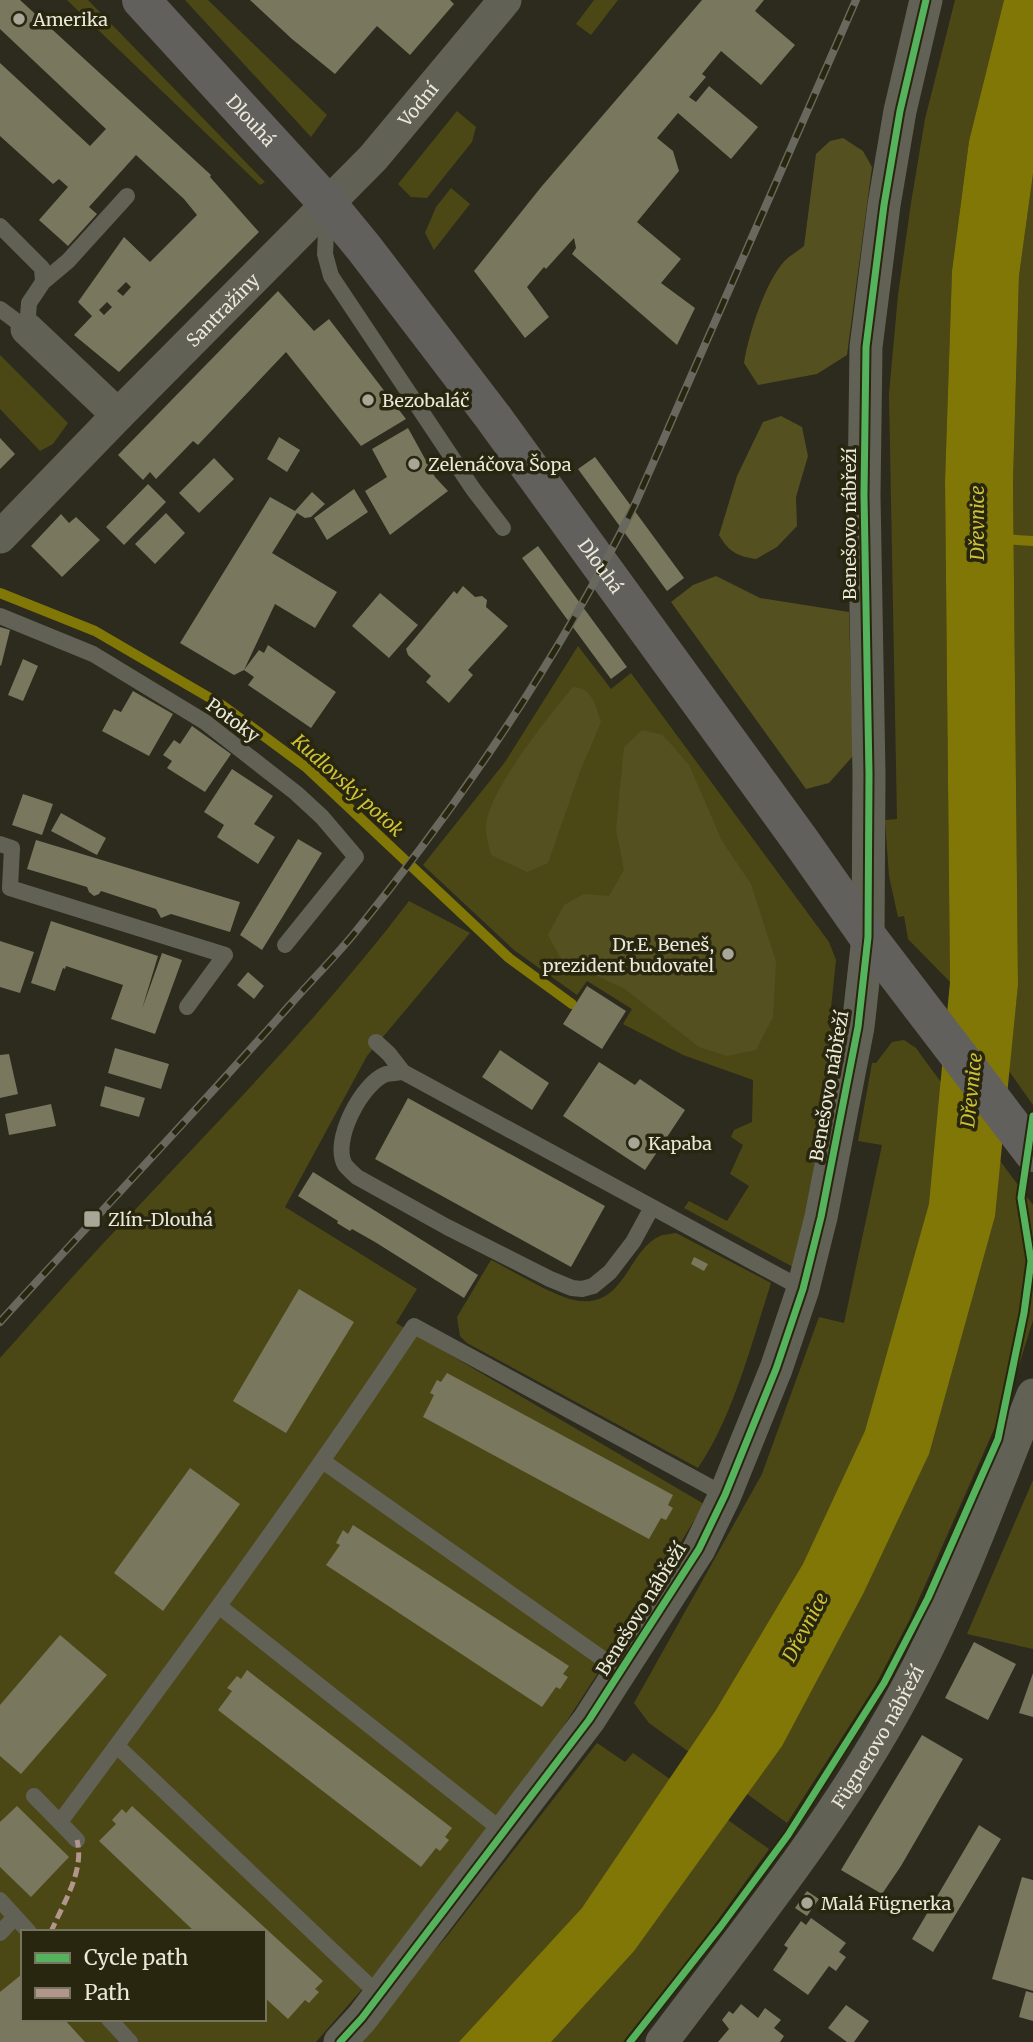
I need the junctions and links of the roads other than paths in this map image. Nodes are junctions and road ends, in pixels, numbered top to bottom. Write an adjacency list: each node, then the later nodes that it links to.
1 (141, 0): 5 (main road, Dlouhá)
2 (505, 0): 5 (street, Vodní)
3 (926, 0): 16 (street, Benešovo nábřeží)
4 (127, 196): 7 (lane)
5 (327, 203): 10 (street, Santražiny); 11 (lane); 16 (main road, Dlouhá)
6 (0, 226): 7 (lane)
7 (43, 282): 9 (lane)
8 (0, 309): 9 (lane)
9 (27, 329): 10 (street)
10 (118, 415): 12 (street, Santražiny)
11 (503, 528)
12 (0, 537)
13 (0, 616): 15 (lane, Potoky)
14 (0, 844): 17 (lane)
15 (285, 945)
16 (875, 946): 20 (main road, Dlouhá); 22 (street, Benešovo nábřeží)
17 (187, 1007)
18 (376, 1042): 19 (lane)
19 (403, 1072): 21 (lane); 21 (lane)
20 (1033, 1153)
21 (651, 1209): 22 (lane)
22 (803, 1289): 25 (street, Benešovo nábřeží)
23 (1033, 1395): 41 (street, Fügnerovo nábřeží)
24 (324, 1462): 25 (lane); 26 (lane); 27 (lane)
25 (725, 1495): 27 (street, Benešovo nábřeží)
26 (220, 1607): 28 (lane); 31 (lane)
27 (620, 1671): 31 (street, Benešovo nábřeží)
28 (117, 1746): 30 (lane); 37 (lane)
29 (34, 1796): 30 (lane)
30 (60, 1822): 32 (lane)
31 (504, 1832): 37 (street, Benešovo nábřeží)
32 (77, 1840)
33 (0, 1900): 34 (lane)
34 (15, 1917): 35 (lane); 36 (lane)
35 (27, 1930)
36 (0, 1933)
37 (379, 1995): 40 (street, Benešovo nábřeží)
38 (111, 2021): 39 (lane)
39 (130, 2042)
40 (340, 2042)
41 (662, 2042)

